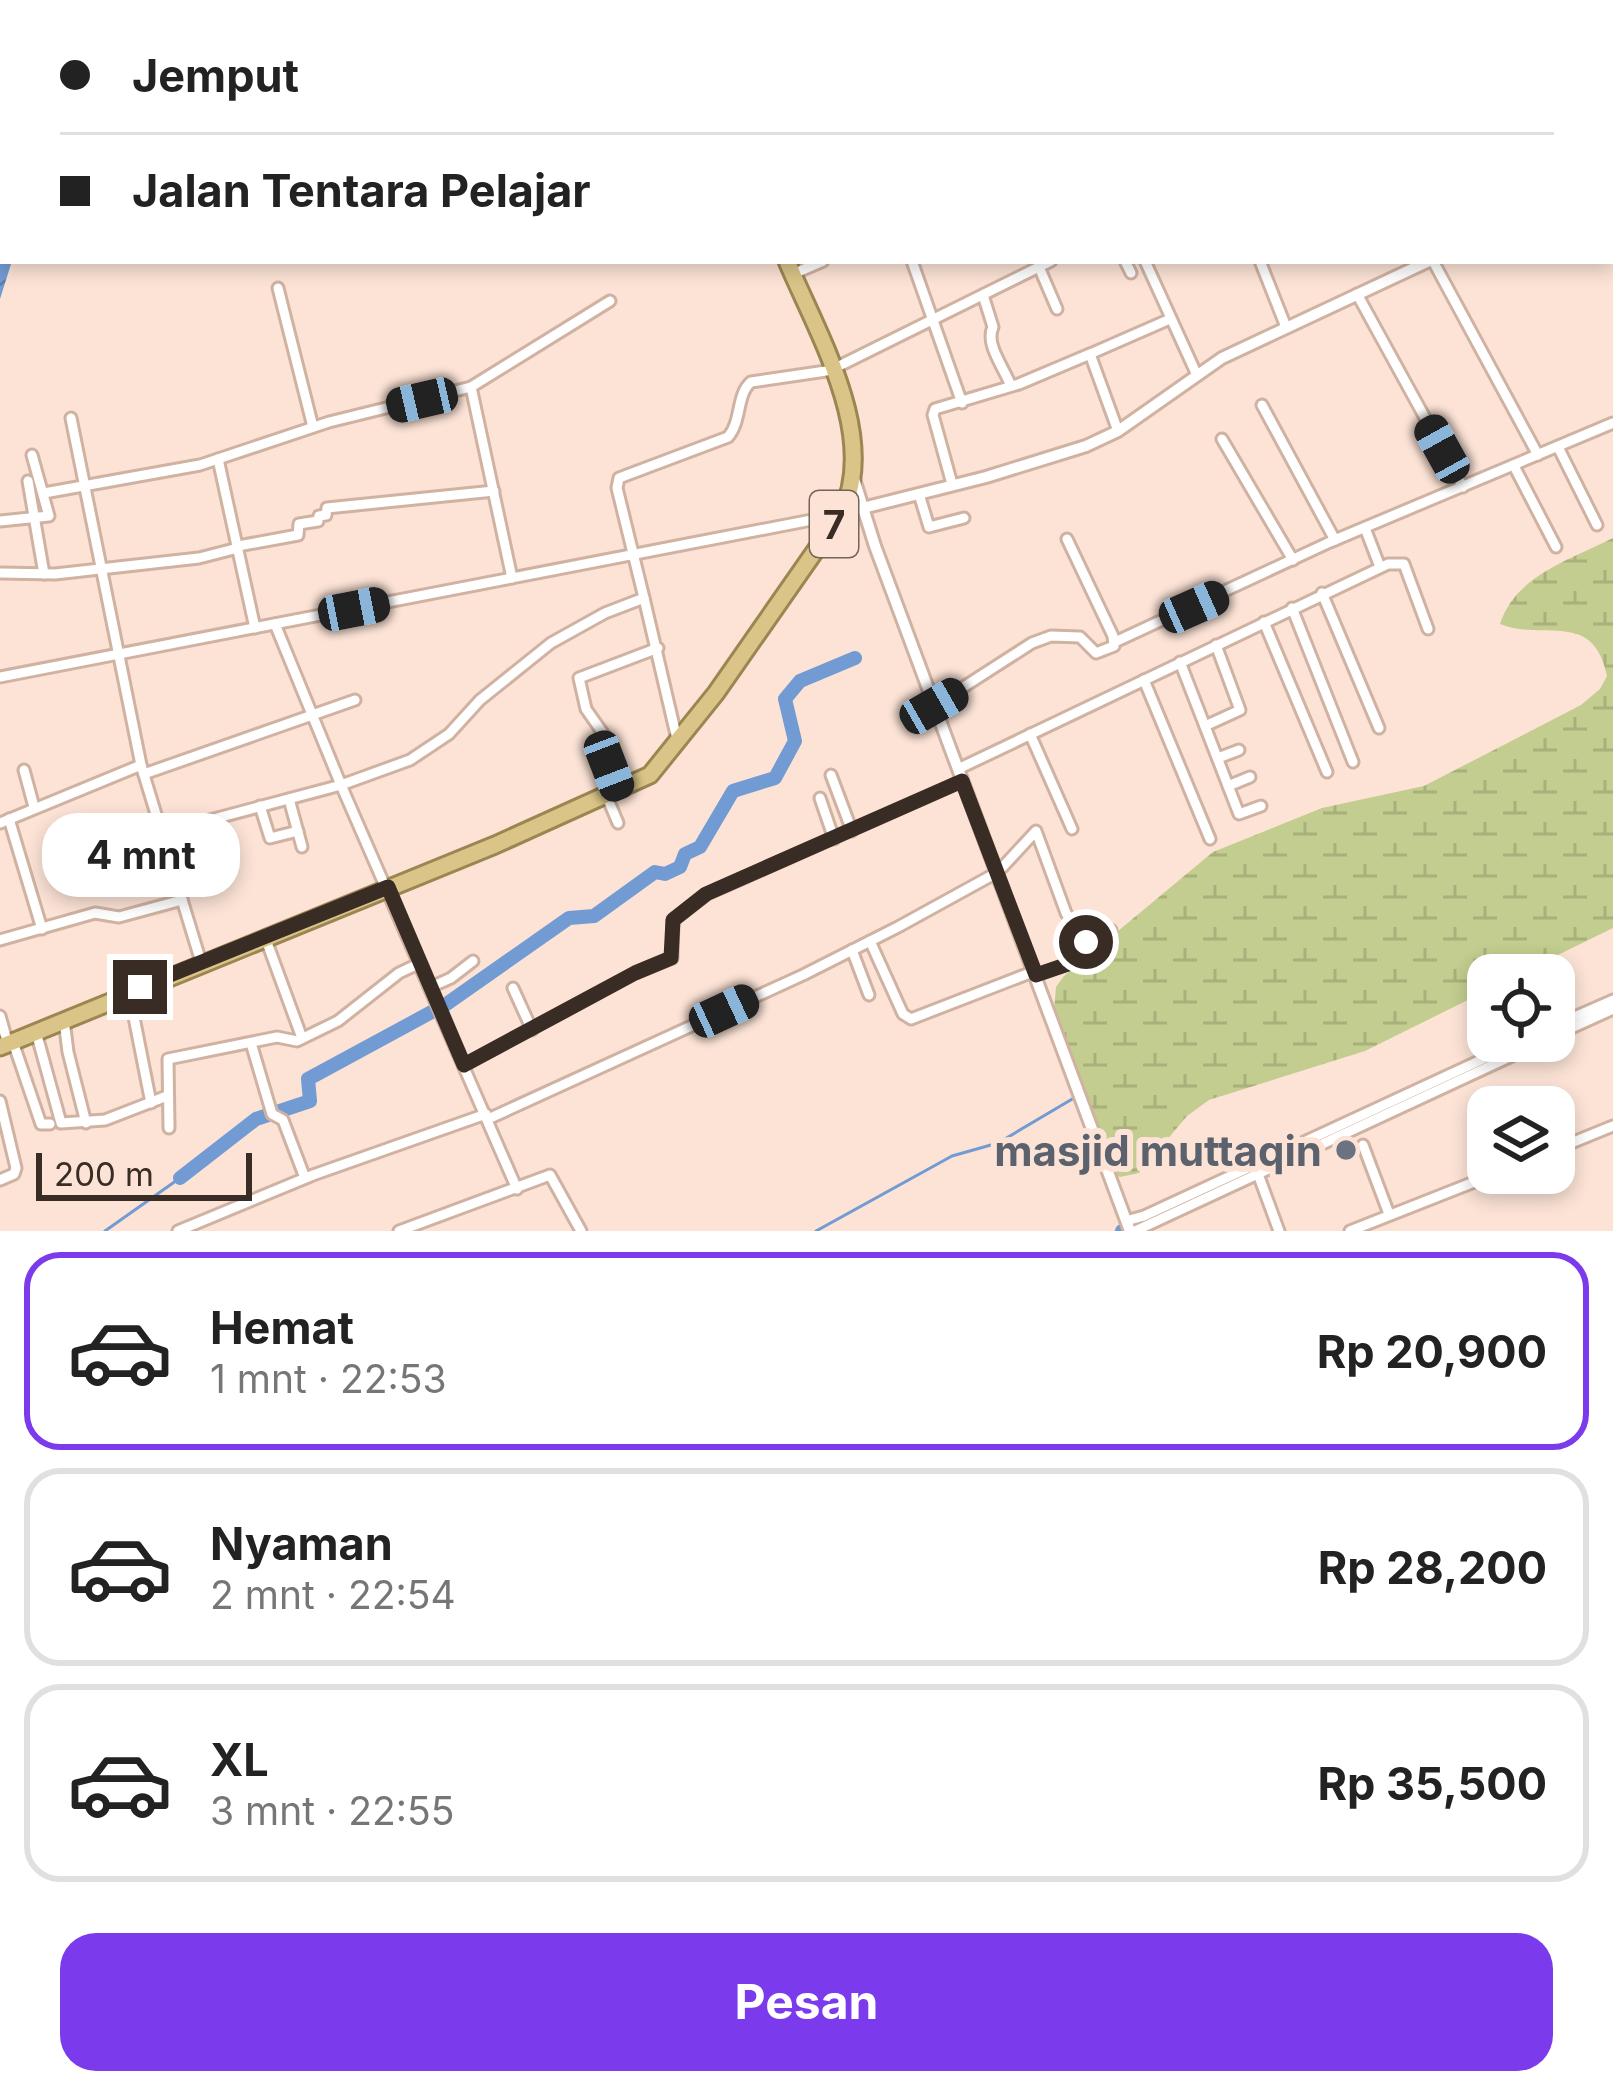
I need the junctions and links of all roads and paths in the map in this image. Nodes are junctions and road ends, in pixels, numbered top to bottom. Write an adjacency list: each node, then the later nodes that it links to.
1 (913, 264): 17 (street)
2 (1045, 264): 9 (street)
3 (1127, 264): 10 (street)
4 (1146, 264): 16 (street)
5 (1261, 264): 18 (street)
6 (1422, 264): 12 (street)
7 (1430, 264): 33 (street)
8 (790, 267): 20 (highway, 7)
9 (1039, 267): 13 (street); 15 (street)
10 (1131, 273)
11 (278, 288): 28 (street)
12 (1358, 294): 18 (street); 40 (street)
13 (983, 295): 17 (street); 22 (street)
14 (610, 302): 23 (street)
15 (1057, 309)
16 (1170, 319): 19 (street); 21 (street)
17 (932, 320): 20 (street); 24 (street)
18 (1286, 327): 21 (street)
19 (1090, 355): 22 (street); 29 (street)
20 (830, 369): 36 (highway, 7); 55 (street)
21 (1196, 373): 29 (street)
22 (1011, 386): 24 (street)
23 (471, 387): 28 (street); 41 (street)
24 (962, 403): 38 (street)
25 (1262, 405): 52 (street)
26 (71, 418): 39 (street)
27 (1613, 423): 31 (street)
28 (313, 428): 34 (street)
29 (1118, 431): 38 (street)
30 (1222, 439): 56 (street)
31 (1558, 447): 33 (street); 49 (street)
32 (32, 455): 42 (street)
33 (1538, 455): 35 (street)
34 (218, 460): 39 (street); 53 (street)
35 (1514, 466): 40 (street); 54 (street)
36 (850, 475): 44 (street); 45 (highway, 7)
37 (28, 481): 47 (street)
38 (952, 484): 43 (street)
39 (87, 486): 42 (street); 58 (street)
40 (1463, 487): 50 (street)
41 (494, 491): 53 (street); 61 (street)
42 (44, 493): 47 (street)
43 (919, 494): 44 (street); 46 (street)
44 (863, 509): 45 (street); 77 (street)
45 (834, 516): 55 (street); 82 (highway, 7)
46 (964, 518)
47 (34, 520): 48 (street); 60 (street)
48 (0, 521)
49 (1598, 525)
50 (1365, 528): 52 (street); 57 (street)
51 (1067, 539): 69 (street)
52 (1335, 540): 56 (street)
53 (238, 547): 58 (street); 67 (street)
54 (1556, 547)
55 (635, 555): 61 (street); 63 (street)
56 (1293, 560): 69 (street)
57 (1380, 567): 62 (street); 68 (street)
58 (104, 568): 60 (street); 72 (street)
59 (0, 573): 60 (street)
60 (44, 574)
61 (512, 578): 66 (street)
62 (1322, 593): 64 (street); 80 (street)
63 (644, 598): 71 (street); 92 (street)
64 (1292, 608): 65 (street); 85 (street)
65 (1264, 622): 70 (street); 88 (street)
66 (275, 624): 67 (street); 78 (street)
67 (255, 628): 72 (street)
68 (1428, 629)
69 (1115, 642): 77 (street)
70 (1216, 645): 73 (street); 79 (street)
71 (658, 648): 82 (street); 94 (street)
72 (117, 656): 74 (street); 87 (street)
73 (1180, 662): 75 (street); 79 (street)
74 (0, 677)
75 (1144, 680): 81 (street); 107 (street)
76 (355, 700): 78 (street)
77 (934, 706): 90 (street)
78 (312, 715): 87 (street); 92 (street)
79 (1204, 726): 84 (street)
80 (1379, 728)
81 (1030, 734): 90 (street); 102 (street)
82 (678, 743): 94 (highway, 7)
83 (1239, 750): 84 (street)
84 (1217, 758): 93 (street)
85 (1353, 762)
86 (24, 770): 99 (street)
87 (142, 770): 99 (street); 105 (street)
88 (1327, 772)
89 (831, 775): 104 (street)
90 (960, 775): 104 (street); 109 (street)
91 (1250, 777): 93 (street)
92 (341, 785): 95 (street); 110 (street)
93 (1228, 786): 98 (street)
94 (613, 794): 101 (street); 110 (highway, 7)
95 (289, 799): 97 (street); 103 (street)
96 (820, 799): 106 (street)
97 (260, 806): 103 (street); 105 (street)
98 (1261, 806)
99 (34, 807): 100 (street)
100 (4, 821): 112 (street)
101 (618, 823)
102 (1072, 829)
103 (298, 831): 108 (street)
104 (852, 831): 106 (street)
105 (161, 833): 111 (street)
106 (834, 839): 133 (street)
107 (1210, 839)
108 (302, 847)
109 (998, 872): 116 (street); 117 (street); 122 (street)
110 (388, 887): 114 (highway, 7); 121 (street)
111 (182, 900): 112 (street); 120 (street)
112 (42, 929): 115 (street)
113 (1111, 930): 117 (street)
114 (266, 937): 120 (highway, 7); 135 (street)
115 (0, 940)
116 (870, 941): 118 (street); 122 (street)
117 (1087, 945): 122 (street)
118 (852, 950): 126 (street); 144 (street)
119 (473, 961): 123 (street)
120 (201, 962): 125 (highway, 7)
121 (420, 963): 123 (street); 135 (street)
122 (1036, 974): 157 (street)
123 (431, 987): 140 (street)
124 (513, 988): 133 (street)
125 (129, 992): 131 (highway, 7); 143 (street)
126 (869, 994)
127 (1613, 1000): 130 (street)
128 (1613, 1009): 132 (street)
129 (0, 1016): 137 (street)
130 (1575, 1017)
131 (64, 1020): 134 (highway, 7); 145 (street)
132 (1575, 1026)
133 (532, 1030): 140 (street)
134 (36, 1032): 137 (highway, 7); 145 (street)
135 (302, 1038): 136 (street)
136 (251, 1043): 141 (street); 152 (street)
137 (7, 1044): 146 (street)
138 (1477, 1062): 157 (street)
139 (1499, 1062): 151 (street)
140 (464, 1065): 144 (street)
141 (167, 1096): 143 (street); 148 (street)
142 (0, 1101): 153 (street)
143 (151, 1103): 145 (street)
144 (487, 1117): 152 (street); 155 (street)
145 (86, 1123)
146 (50, 1124)
147 (1613, 1126): 149 (street)
148 (169, 1128)
149 (1575, 1141)
150 (1363, 1145): 156 (street)
151 (1258, 1174): 157 (street); 161 (street)
152 (305, 1178): 158 (street)
153 (0, 1180)
154 (1467, 1184): 156 (street)
155 (517, 1189): 159 (street); 160 (street)
156 (1389, 1214): 162 (street)
157 (1130, 1227)
158 (178, 1231)
159 (400, 1231)
160 (581, 1231)
161 (1280, 1231)
162 (1350, 1231)

